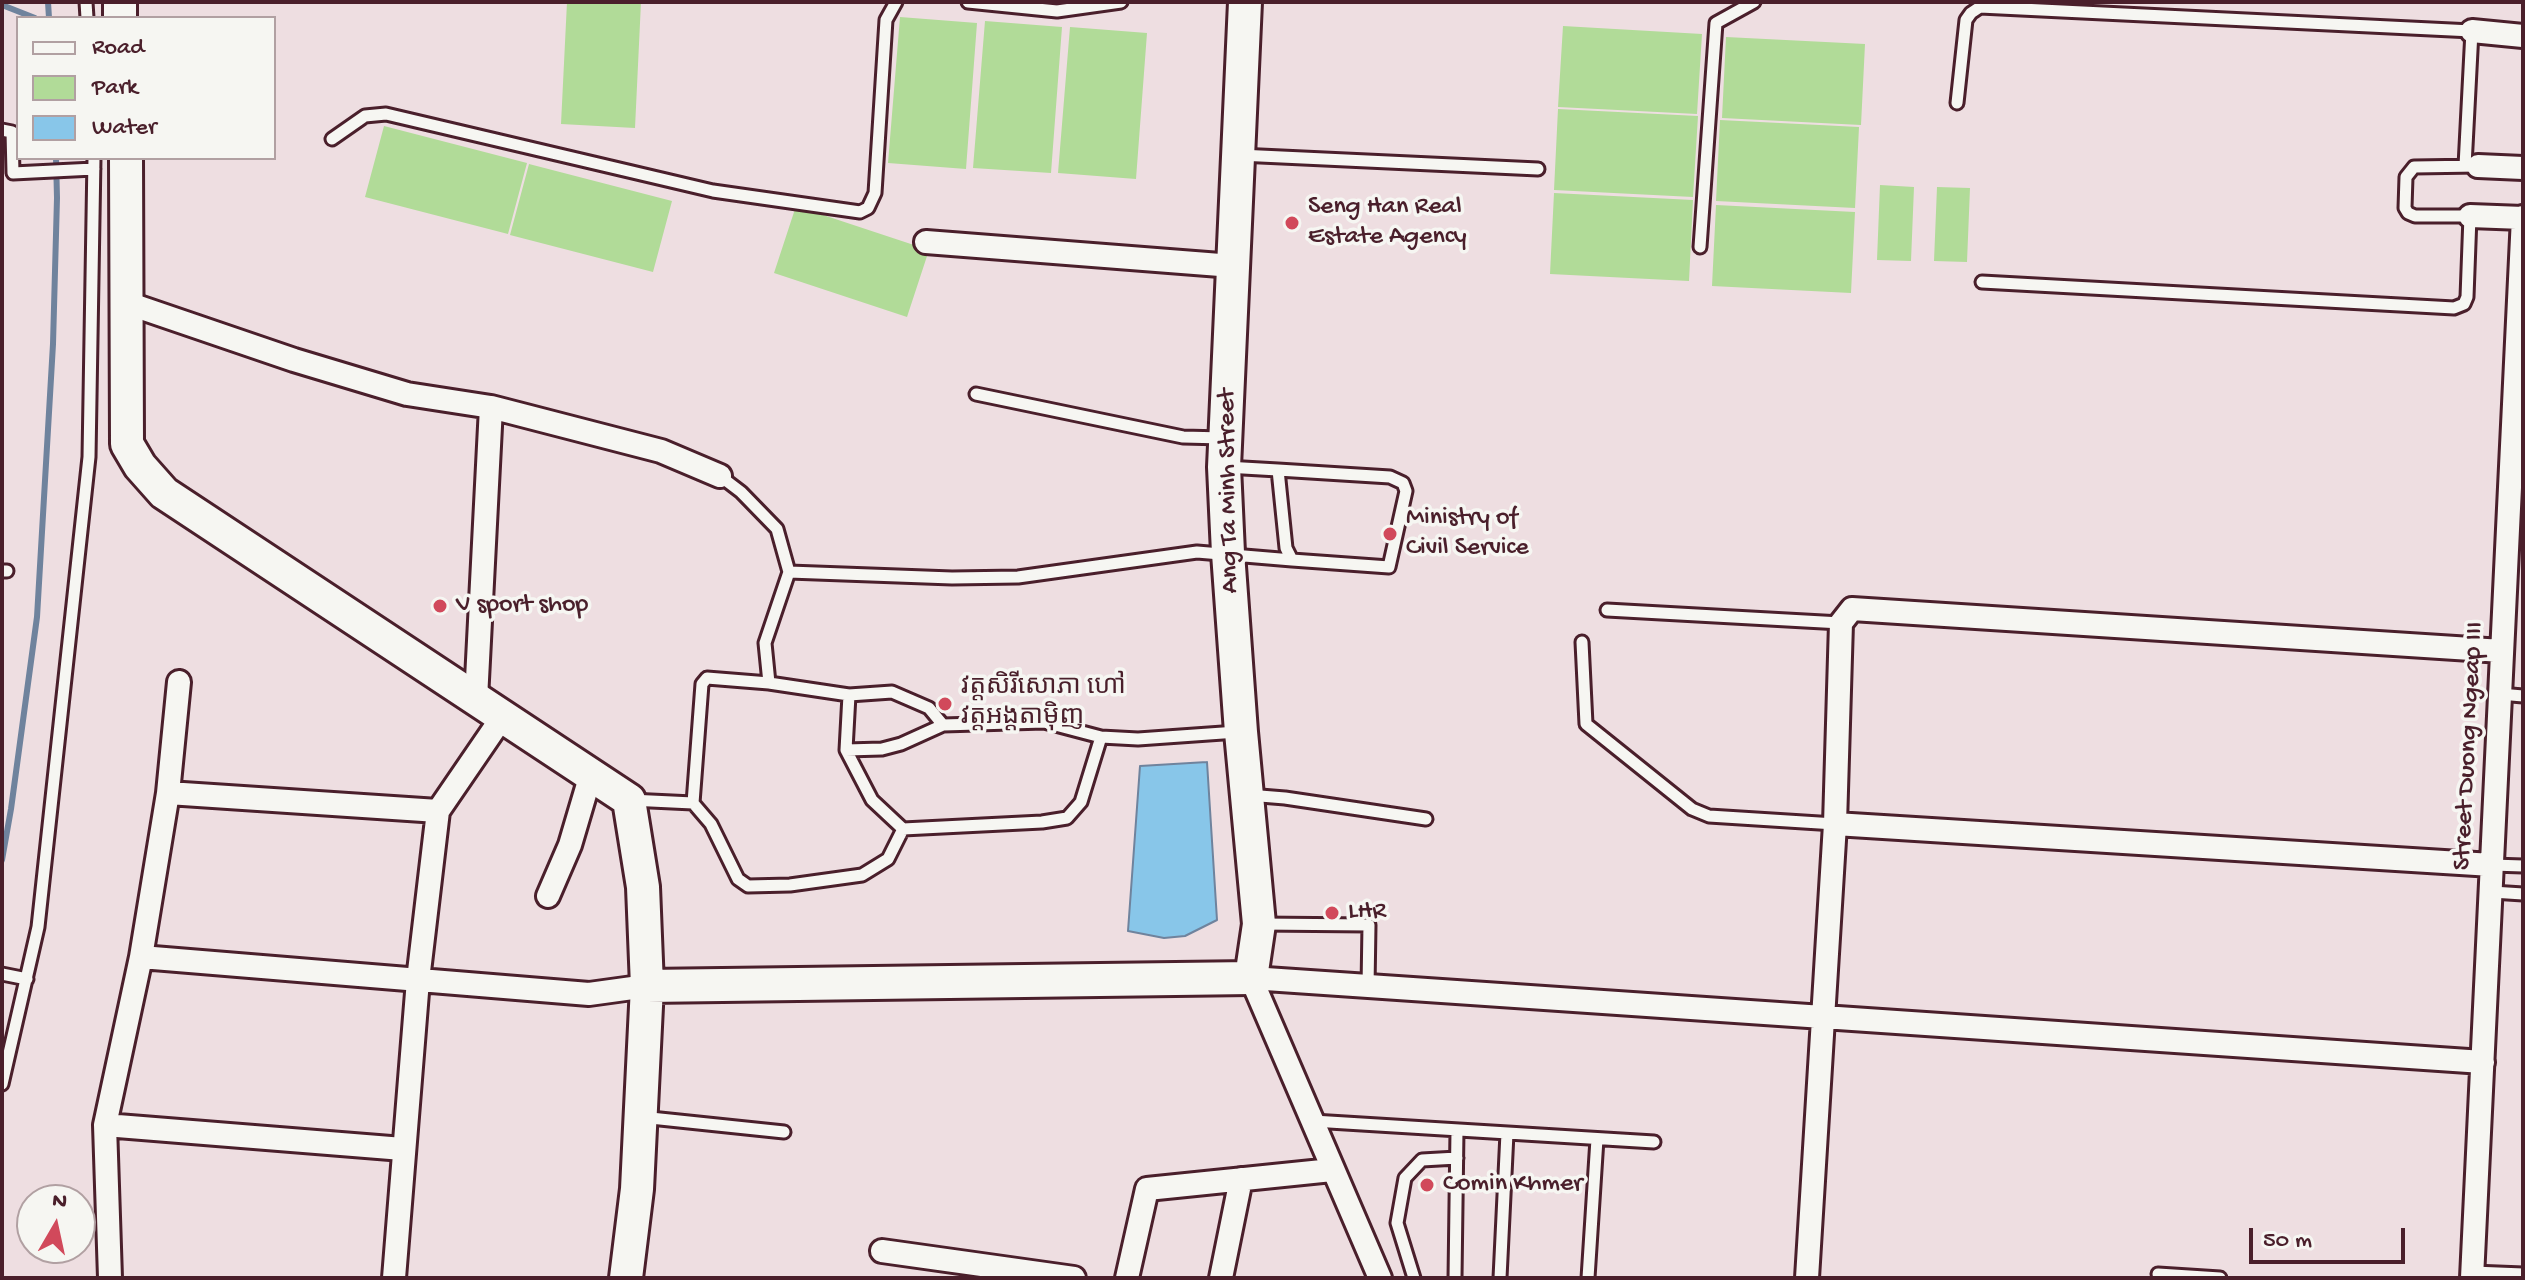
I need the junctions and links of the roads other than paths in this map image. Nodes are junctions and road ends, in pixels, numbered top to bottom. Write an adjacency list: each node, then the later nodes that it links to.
1 (896, 2): 10 (lane)
2 (968, 2): 3 (lane)
3 (1121, 2)
4 (1245, 2): 11 (street, Ang Ta Minh Street)
5 (1754, 2): 20 (lane)
6 (2472, 31): 7 (street); 8 (lane); 14 (lane)
7 (2523, 36)
8 (1957, 103)
9 (2, 130): 13 (lane)
10 (332, 139)
11 (1238, 155): 16 (lane); 21 (street, Ang Ta Minh Street)
12 (126, 160): 23 (street)
13 (94, 164): 66 (lane)
14 (2472, 166): 15 (street); 17 (lane)
15 (2523, 168)
16 (1538, 169)
17 (2470, 216): 18 (street); 22 (lane)
18 (2523, 217): 24 (street, Street Duong Ngeap III)
19 (926, 242): 21 (street)
20 (1700, 247)
21 (1233, 266): 27 (street, Ang Ta Minh Street)
22 (1982, 282)
23 (127, 303): 26 (street); 42 (street)
24 (2520, 329): 36 (street, Street Duong Ngeap III)
25 (976, 394): 27 (lane)
26 (491, 407): 29 (street); 42 (street)
27 (1225, 452): 28 (lane); 30 (street, Ang Ta Minh Street)
28 (1278, 470): 31 (lane); 31 (lane)
29 (720, 476): 32 (lane)
30 (1228, 553): 31 (lane); 32 (lane); 45 (street, Ang Ta Minh Street)
31 (1292, 560)
32 (789, 572): 38 (lane)
33 (1607, 610): 34 (lane)
34 (1841, 623): 36 (street); 55 (street)
35 (1582, 642): 55 (lane)
36 (2502, 651): 39 (street, Street Duong Ngeap III)
37 (179, 682): 49 (street)
38 (769, 683): 40 (lane); 52 (lane)
39 (2500, 694): 41 (lane); 57 (street, Street Duong Ngeap III)
40 (849, 695): 44 (lane); 47 (lane)
41 (2523, 696)
42 (476, 699): 43 (street)
43 (503, 716): 48 (street); 53 (street)
44 (943, 725): 46 (lane); 47 (lane)
45 (1241, 732): 46 (lane); 50 (street, Ang Ta Minh Street)
46 (1101, 737): 56 (lane)
47 (846, 750): 56 (lane)
48 (591, 774): 51 (street); 61 (street)
49 (168, 793): 53 (street); 63 (street)
50 (1247, 795): 54 (lane); 62 (street, Ang Ta Minh Street)
51 (629, 800): 52 (lane); 68 (street)
52 (693, 803): 56 (lane)
53 (438, 811): 67 (street)
54 (1426, 819)
55 (1835, 824): 57 (street); 70 (street)
56 (903, 829)
57 (2492, 865): 58 (lane); 59 (street, Street Duong Ngeap III)
58 (2523, 866)
59 (2492, 892): 60 (lane); 71 (street, Street Duong Ngeap III)
60 (2523, 894)
61 (548, 896)
62 (1259, 924): 65 (street, Ang Ta Minh Street); 69 (lane)
63 (141, 957): 67 (street); 75 (street)
64 (2, 974): 66 (lane)
65 (1251, 978): 68 (street); 69 (street); 74 (street)
66 (27, 979): 72 (lane)
67 (418, 980): 68 (street); 81 (street)
68 (647, 986): 73 (street)
69 (1368, 988): 70 (street)
70 (1824, 1017): 71 (street); 100 (street)
71 (2483, 1062): 88 (street, Street Duong Ngeap III)
72 (2, 1084)
73 (641, 1117): 77 (lane); 91 (street)
74 (1313, 1121): 76 (lane); 83 (street)
75 (105, 1125): 81 (street); 89 (street)
76 (1457, 1130): 78 (lane); 82 (lane)
77 (784, 1132)
78 (1507, 1133): 79 (lane); 98 (lane)
79 (1597, 1139): 80 (lane); 99 (lane)
80 (1654, 1142)
81 (403, 1149): 90 (street)
82 (1457, 1158): 96 (lane); 97 (lane)
83 (1332, 1170): 84 (street); 95 (street)
84 (1241, 1179): 93 (street); 94 (street)
85 (882, 1251): 92 (street)
86 (2158, 1274): 101 (lane)
87 (2523, 1274): 88 (lane)
88 (2472, 1275)
89 (110, 1278)
90 (394, 1278)
91 (626, 1278)
92 (1074, 1278)
93 (1127, 1278)
94 (1221, 1278)
95 (1380, 1278)
96 (1414, 1278)
97 (1455, 1278)
98 (1500, 1278)
99 (1588, 1278)
100 (1807, 1278)
101 (2220, 1278)

